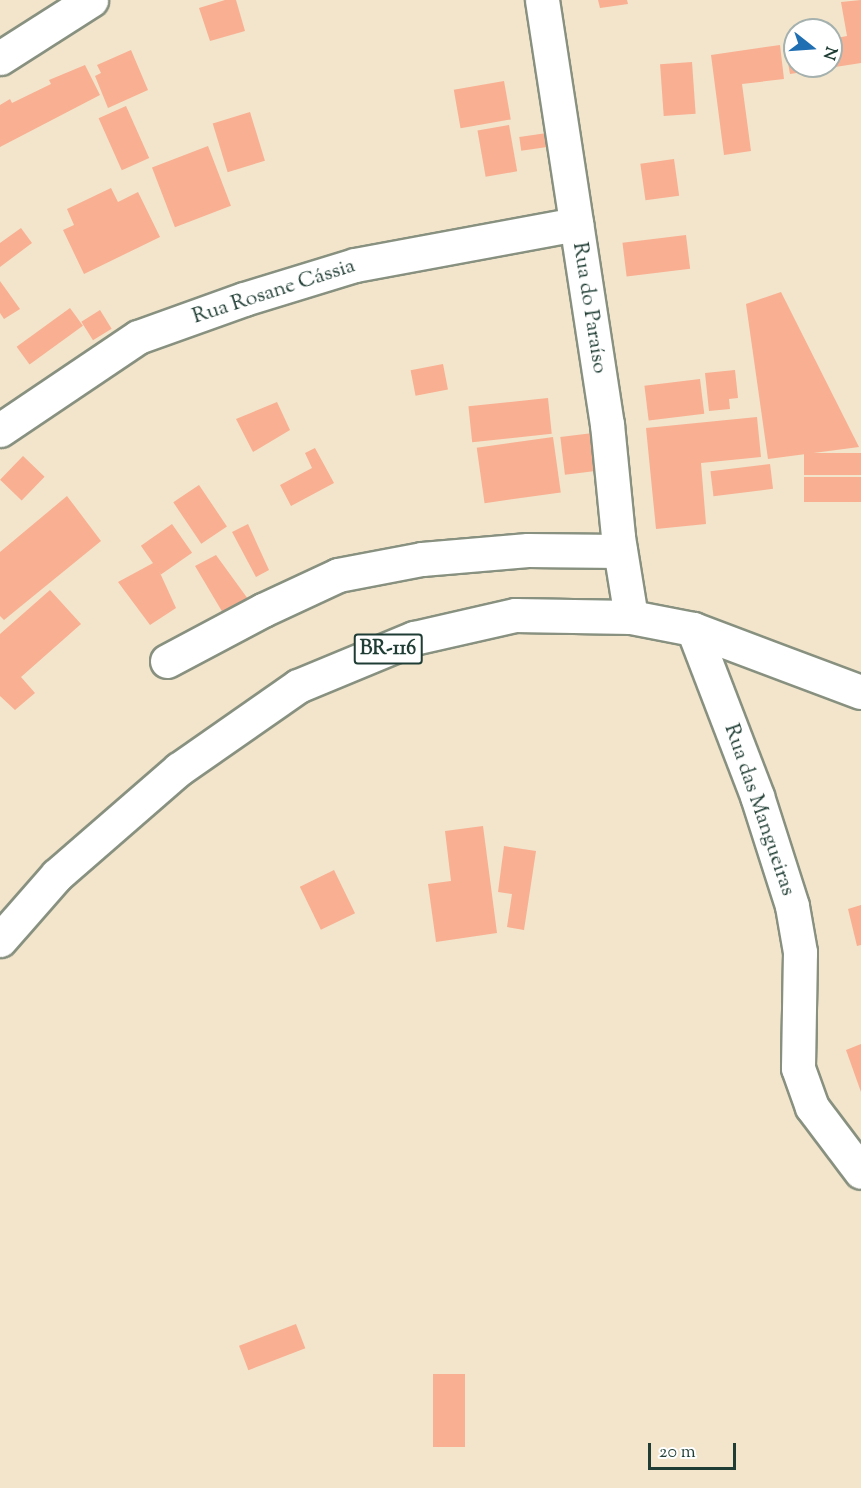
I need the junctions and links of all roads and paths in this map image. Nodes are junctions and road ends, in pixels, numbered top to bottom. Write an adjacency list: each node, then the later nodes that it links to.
1 (91, 0): 3 (main road)
2 (542, 0): 4 (main road, Rua do Paraíso)
3 (0, 57)
4 (576, 224): 5 (main road, Rua Rosane Cássia); 6 (main road, Rua do Paraíso)
5 (0, 430)
6 (620, 551): 7 (main road, Rua do Paraíso); 9 (main road)
7 (631, 617): 8 (main road, BR-116); 11 (main road, BR-116)
8 (693, 629): 10 (main road, BR-116); 12 (main road, Rua das Mangueiras)
9 (167, 661)
10 (861, 692)
11 (0, 940)
12 (861, 1172)

